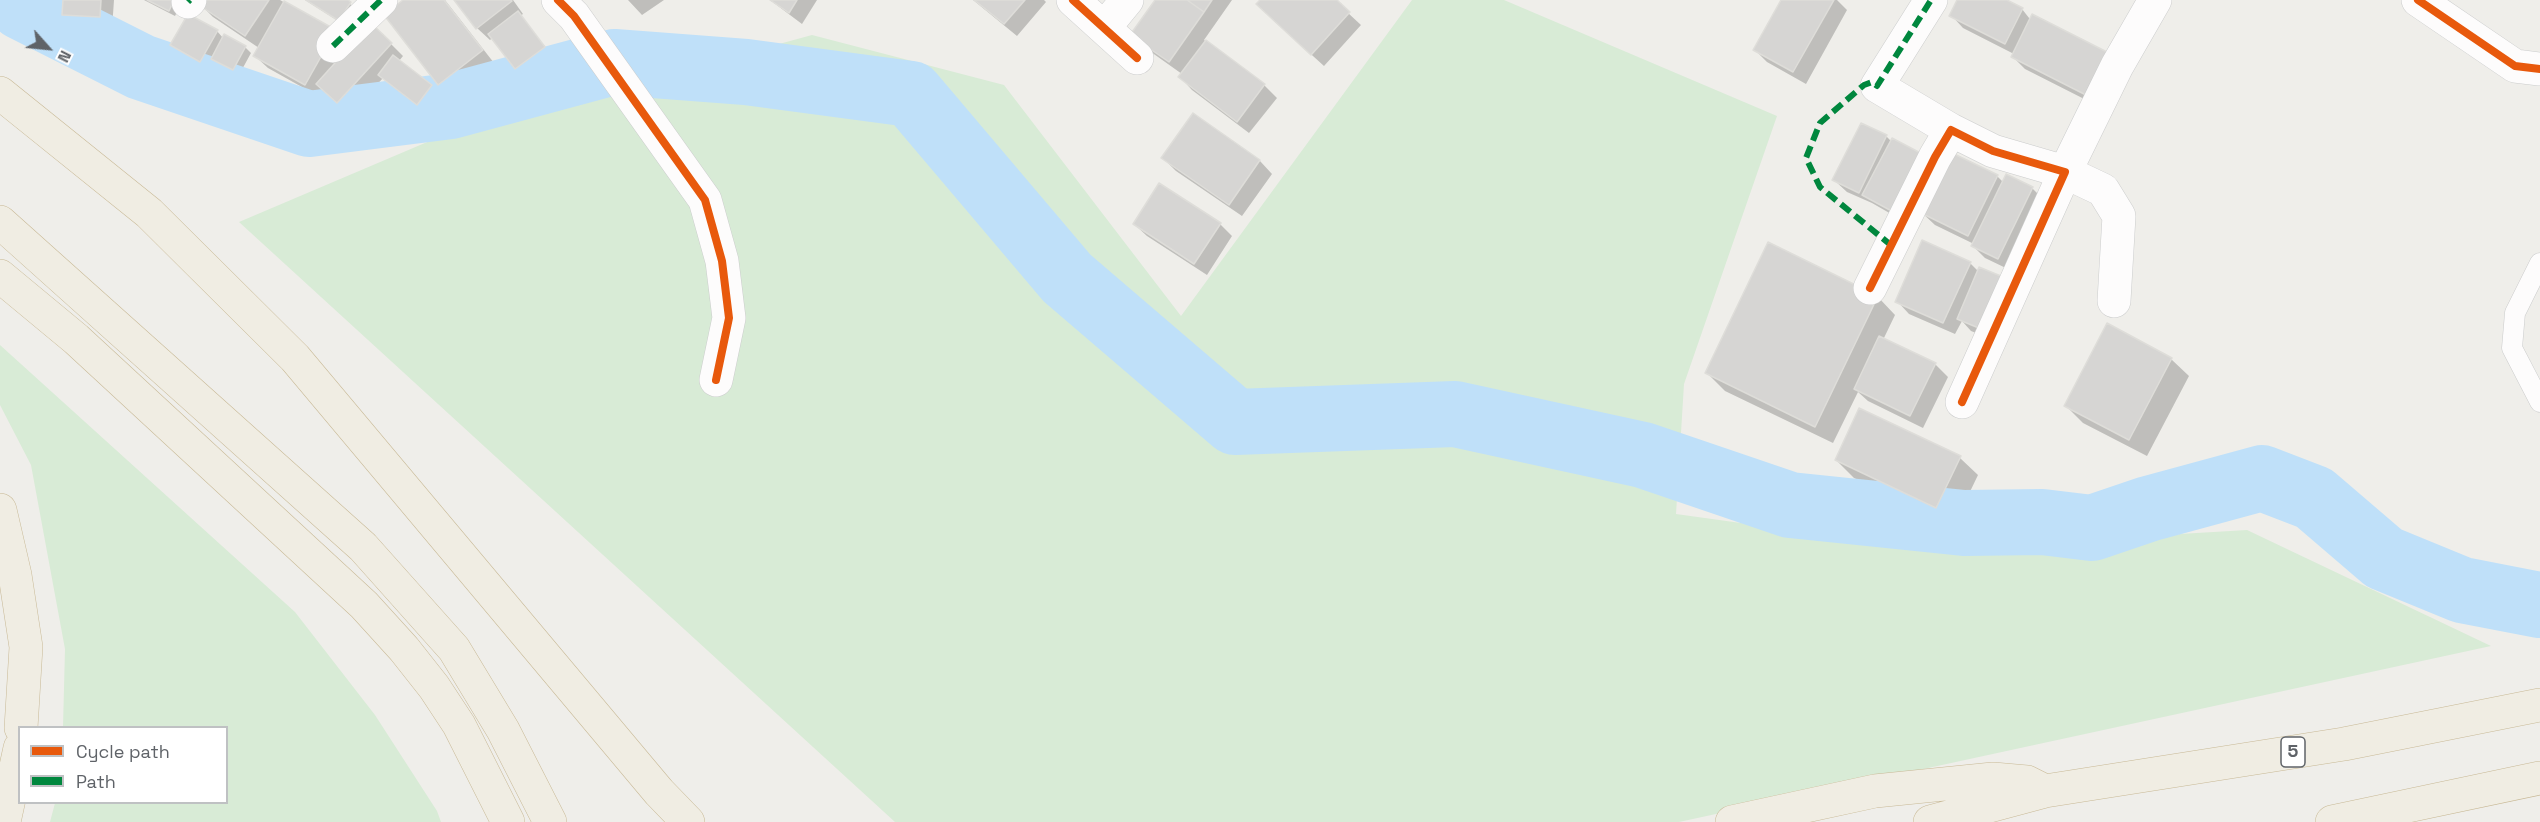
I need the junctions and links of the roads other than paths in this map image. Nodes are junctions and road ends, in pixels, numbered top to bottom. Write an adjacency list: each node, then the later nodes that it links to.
1 (381, 0): 9 (street)
2 (1073, 0): 8 (street)
3 (1127, 0): 8 (street)
4 (1930, 0): 13 (street)
5 (2155, 0): 14 (street)
6 (2418, 0): 11 (street)
7 (566, 8): 20 (street)
8 (1104, 28): 10 (street)
9 (333, 46)
10 (1137, 58)
11 (2540, 69)
12 (0, 93): 32 (highway)
13 (1951, 130): 14 (street); 18 (street)
14 (2065, 172): 19 (street); 21 (street)
15 (0, 222): 31 (highway)
16 (2540, 263): 22 (lane)
17 (0, 276): 30 (highway)
18 (1870, 288)
19 (2114, 301)
20 (716, 380)
21 (1962, 402)
22 (2540, 402)
23 (0, 510): 25 (highway)
24 (2540, 705): 28 (highway, 5)
25 (21, 726)
26 (18, 757): 29 (highway)
27 (2540, 778): 35 (highway)
28 (2045, 791): 33 (highway); 34 (highway, 5)
29 (4, 822)
30 (508, 822)
31 (550, 822)
32 (688, 822)
33 (1732, 822)
34 (1930, 822)
35 (2332, 822)

